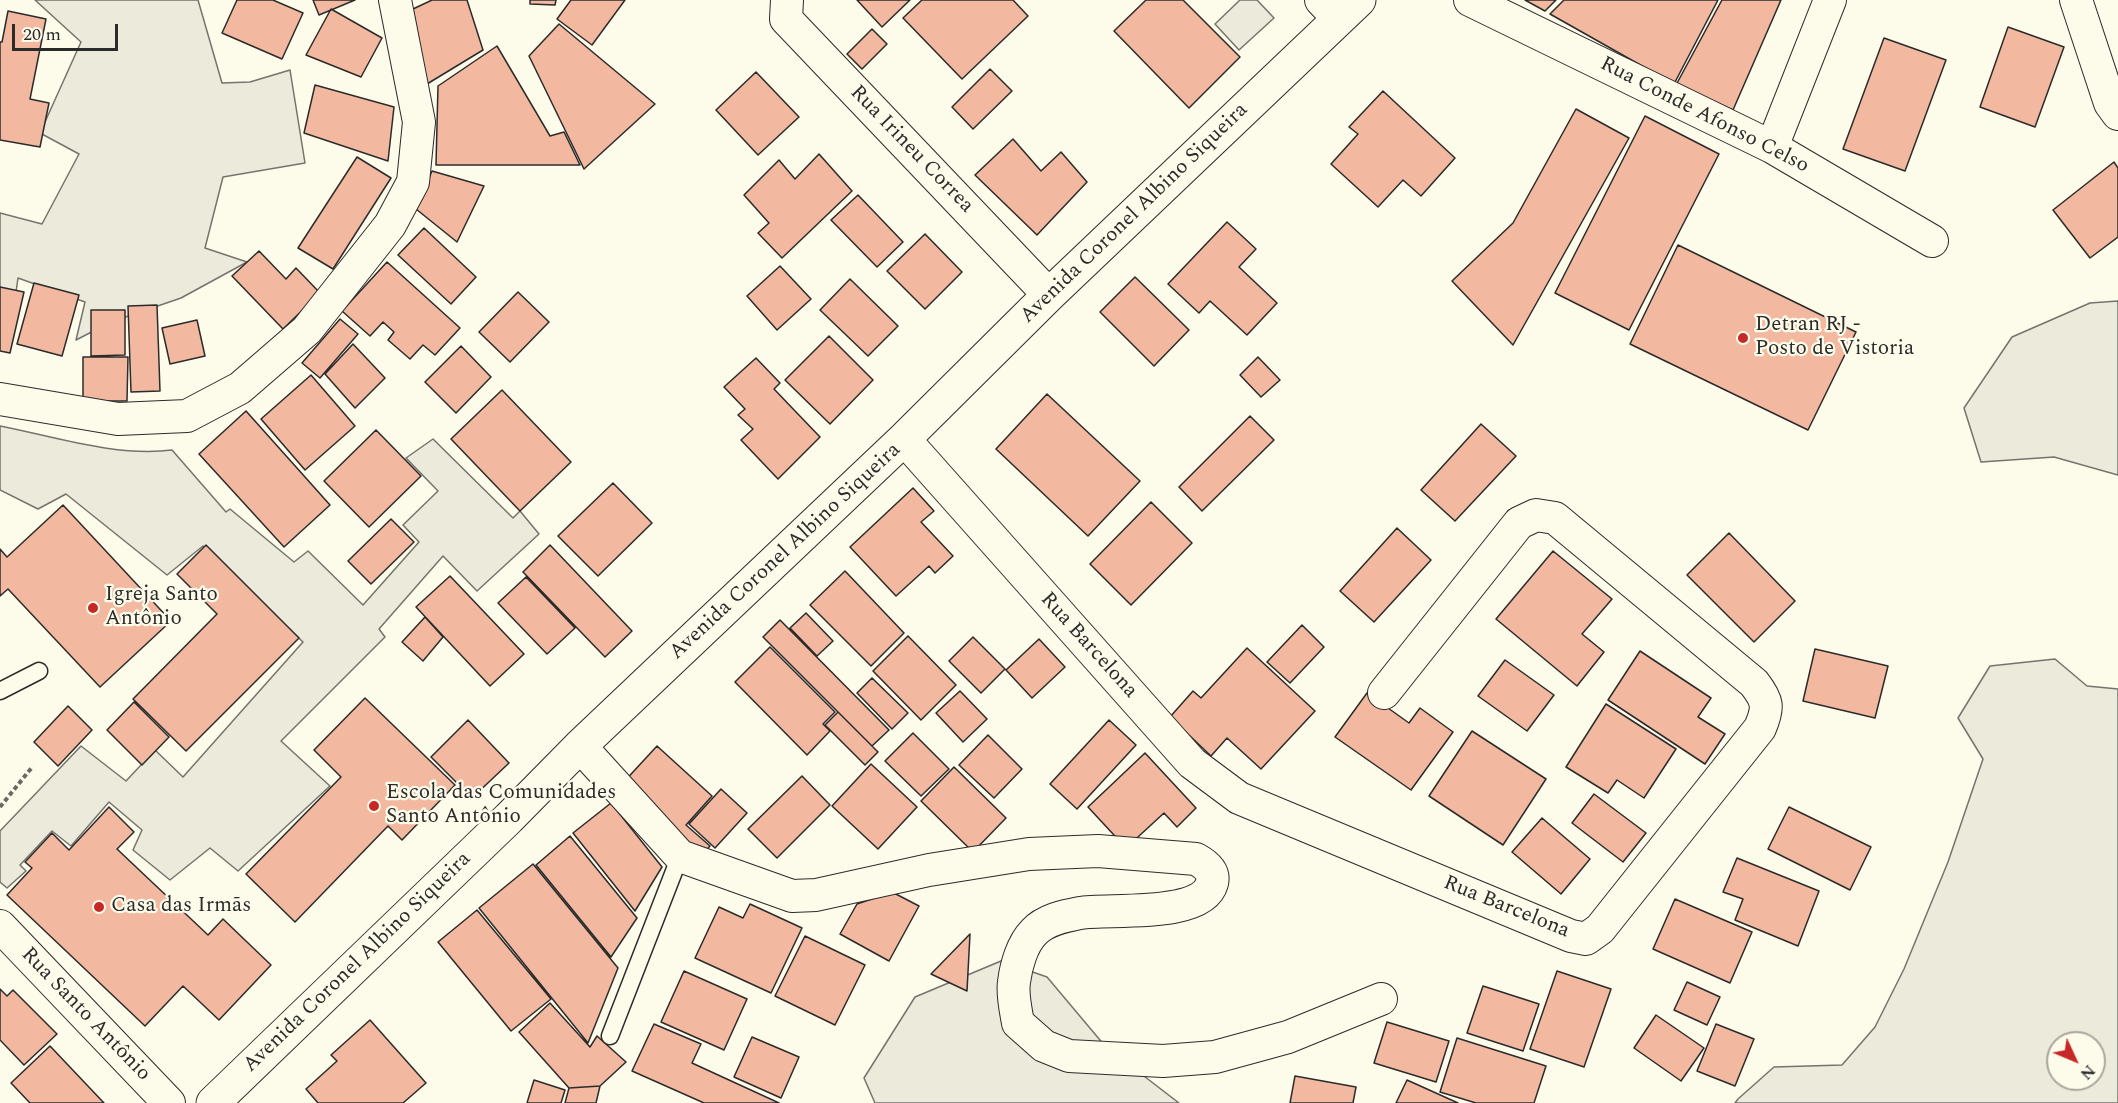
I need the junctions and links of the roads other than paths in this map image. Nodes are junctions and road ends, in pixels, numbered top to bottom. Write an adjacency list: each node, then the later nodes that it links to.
1 (395, 0): 11 (street)
2 (787, 0): 10 (street, Rua Irineu Correa)
3 (1470, 0): 8 (street, Rua Conde Afonso Celso)
4 (1830, 0): 8 (street)
5 (2076, 0): 7 (street)
6 (1340, 6): 10 (main road, Avenida Coronel Albino Siqueira)
7 (2118, 114)
8 (1772, 147): 9 (street, Rua Conde Afonso Celso)
9 (1932, 241)
10 (1049, 295): 12 (main road, Avenida Coronel Albino Siqueira)
11 (0, 399)
12 (904, 440): 15 (street, Rua Barcelona); 16 (main road, Avenida Coronel Albino Siqueira)
13 (39, 671): 14 (lane)
14 (0, 692)
15 (1384, 693)
16 (580, 746): 17 (street); 22 (main road, Avenida Coronel Albino Siqueira)
17 (680, 856): 19 (street); 20 (lane)
18 (0, 926): 21 (street, Rua Santo Antônio)
19 (1381, 999)
20 (610, 1036)
21 (169, 1103)
22 (213, 1103)

